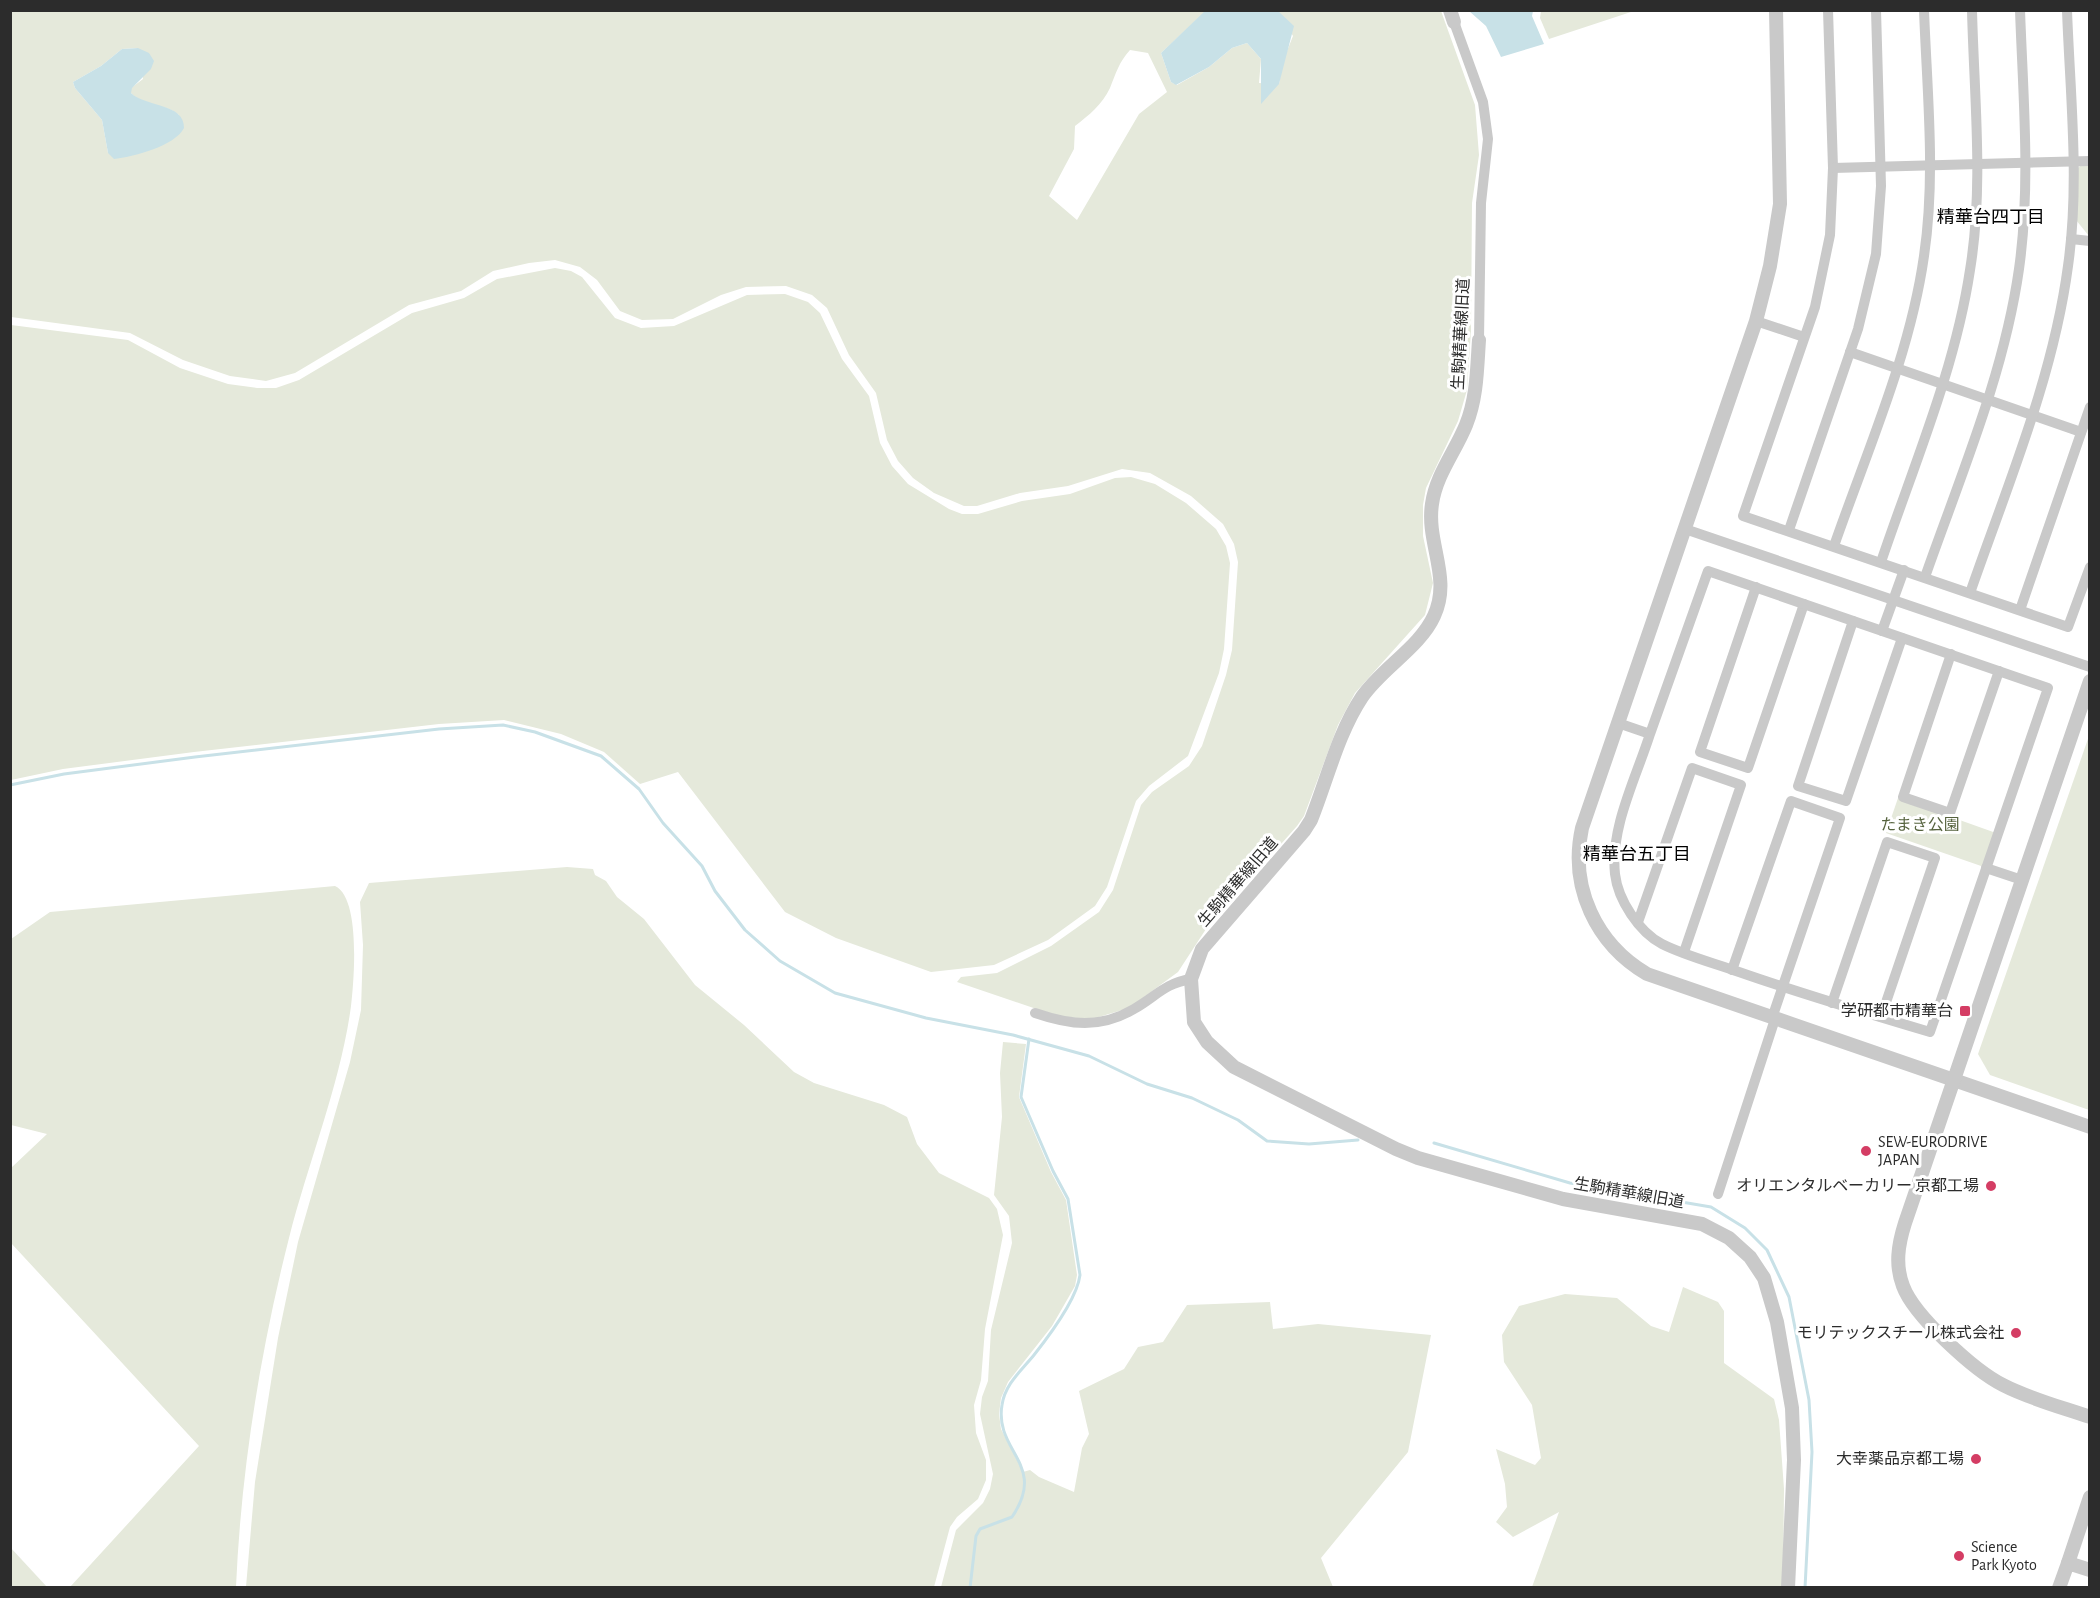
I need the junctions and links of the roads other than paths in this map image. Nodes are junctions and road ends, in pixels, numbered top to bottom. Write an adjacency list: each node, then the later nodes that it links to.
1 (1776, 10): 18 (street)
2 (1828, 10): 15 (street)
3 (1876, 10): 14 (street)
4 (1924, 10): 13 (street)
5 (1972, 10): 12 (street)
6 (2020, 10): 10 (street)
7 (2067, 10): 11 (street)
8 (1452, 16): 20 (street, 生駒精華線旧道)
9 (2090, 161): 11 (street)
10 (2025, 162): 11 (street); 12 (street); 24 (street)
11 (2072, 162): 16 (street)
12 (1976, 164): 13 (street); 23 (street)
13 (1929, 165): 14 (street); 22 (street)
14 (1880, 166): 15 (street); 21 (street)
15 (1833, 168): 19 (street)
16 (2071, 239): 17 (street); 26 (street)
17 (2090, 241)
18 (1756, 321): 19 (street); 28 (street)
19 (1804, 337): 29 (street)
20 (1479, 340): 56 (street, 生駒精華線旧道)
21 (1850, 352): 22 (street); 29 (street)
22 (1897, 368): 23 (street); 30 (street)
23 (1941, 383): 24 (street); 31 (street)
24 (1987, 399): 26 (street); 34 (street)
25 (2090, 407): 27 (street)
26 (2032, 414): 27 (street); 36 (street)
27 (2081, 432): 39 (street)
28 (1684, 529): 37 (street); 47 (street)
29 (1789, 530): 30 (street)
30 (1834, 546): 31 (street)
31 (1881, 562): 33 (street)
32 (2090, 567): 39 (street)
33 (1904, 570): 34 (street); 37 (street)
34 (1925, 577): 36 (street)
35 (1756, 587): 38 (street); 38 (street); 48 (street)
36 (1970, 593): 39 (street)
37 (1893, 600): 41 (street); 44 (street)
38 (1804, 604): 40 (street)
39 (2020, 610)
40 (1853, 621): 41 (street); 49 (street)
41 (1882, 631): 42 (street)
42 (1902, 638): 43 (street); 49 (street)
43 (1951, 654): 45 (street); 45 (street)
44 (2090, 668)
45 (1999, 671): 51 (street)
46 (2090, 681): 52 (street)
47 (1617, 723): 48 (street); 61 (street)
48 (1650, 734): 53 (street)
49 (1846, 801): 50 (street)
50 (1840, 818): 55 (street); 57 (street)
51 (1986, 868): 52 (street); 60 (street)
52 (2022, 880): 62 (street)
53 (1638, 922): 54 (street); 54 (street)
54 (1684, 952): 55 (street)
55 (1732, 970): 57 (street)
56 (1191, 980): 59 (street); 69 (street, 生駒精華線旧道)
57 (1782, 987): 58 (street); 61 (street)
58 (1832, 1003): 60 (street); 60 (street)
59 (1035, 1013)
60 (1881, 1017)
61 (1773, 1019): 62 (street); 64 (street)
62 (1954, 1080): 63 (street); 65 (street)
63 (2090, 1127)
64 (1718, 1194)
65 (2090, 1417)
66 (2090, 1497): 67 (street)
67 (2067, 1563): 68 (street); 70 (street)
68 (2090, 1570)
69 (1788, 1587)
70 (2059, 1587)

